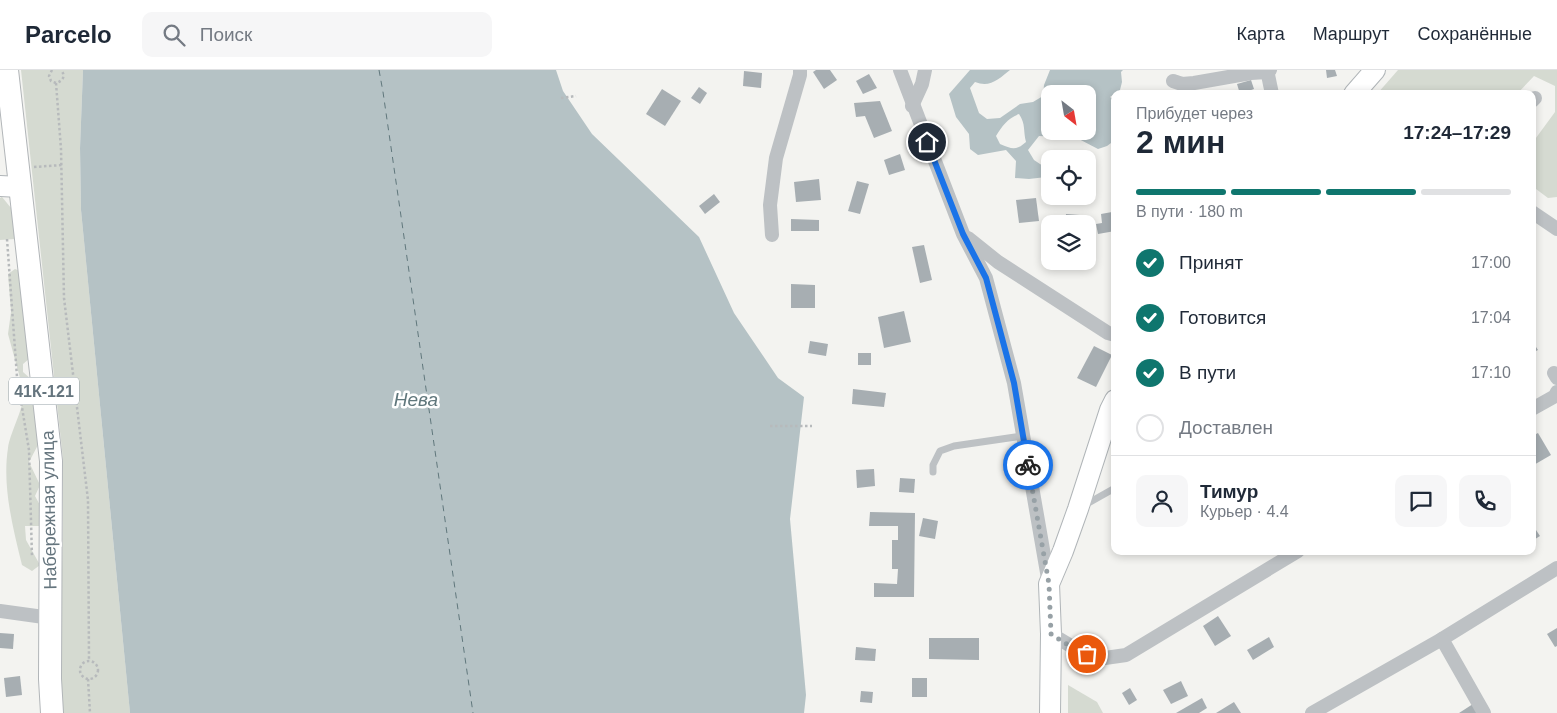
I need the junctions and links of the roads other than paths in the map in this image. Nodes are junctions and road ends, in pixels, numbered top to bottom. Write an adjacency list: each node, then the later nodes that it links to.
1 (8, 70): 11 (main road, Набережная улица / 41К-121)
2 (800, 70): 15 (street)
3 (900, 70): 10 (street)
4 (925, 70): 10 (street)
5 (1374, 70): 9 (street)
6 (1268, 71): 7 (street); 8 (street)
7 (1173, 81)
8 (1271, 90)
9 (1357, 90)
10 (912, 106): 14 (street)
11 (10, 186): 28 (main road, Набережная улица / 41К-121)
12 (1536, 215): 13 (street)
13 (1557, 229)
14 (963, 234): 16 (street); 20 (street)
15 (772, 235)
16 (1111, 334)
17 (1557, 392): 19 (street)
18 (1111, 408): 23 (street)
19 (1536, 408)
20 (1022, 436): 21 (lane); 26 (street)
21 (933, 472)
22 (1111, 490): 23 (lane)
23 (1078, 509): 26 (street)
24 (1291, 555): 29 (street)
25 (1557, 568): 30 (street)
26 (1049, 584): 29 (street)
27 (0, 611): 28 (street)
28 (51, 618): 31 (main road, Набережная улица / 41К-121)
29 (1051, 634): 32 (street)
30 (1442, 639): 33 (street); 34 (street)
31 (52, 713)
32 (1050, 713)
33 (1312, 713)
34 (1484, 713)

